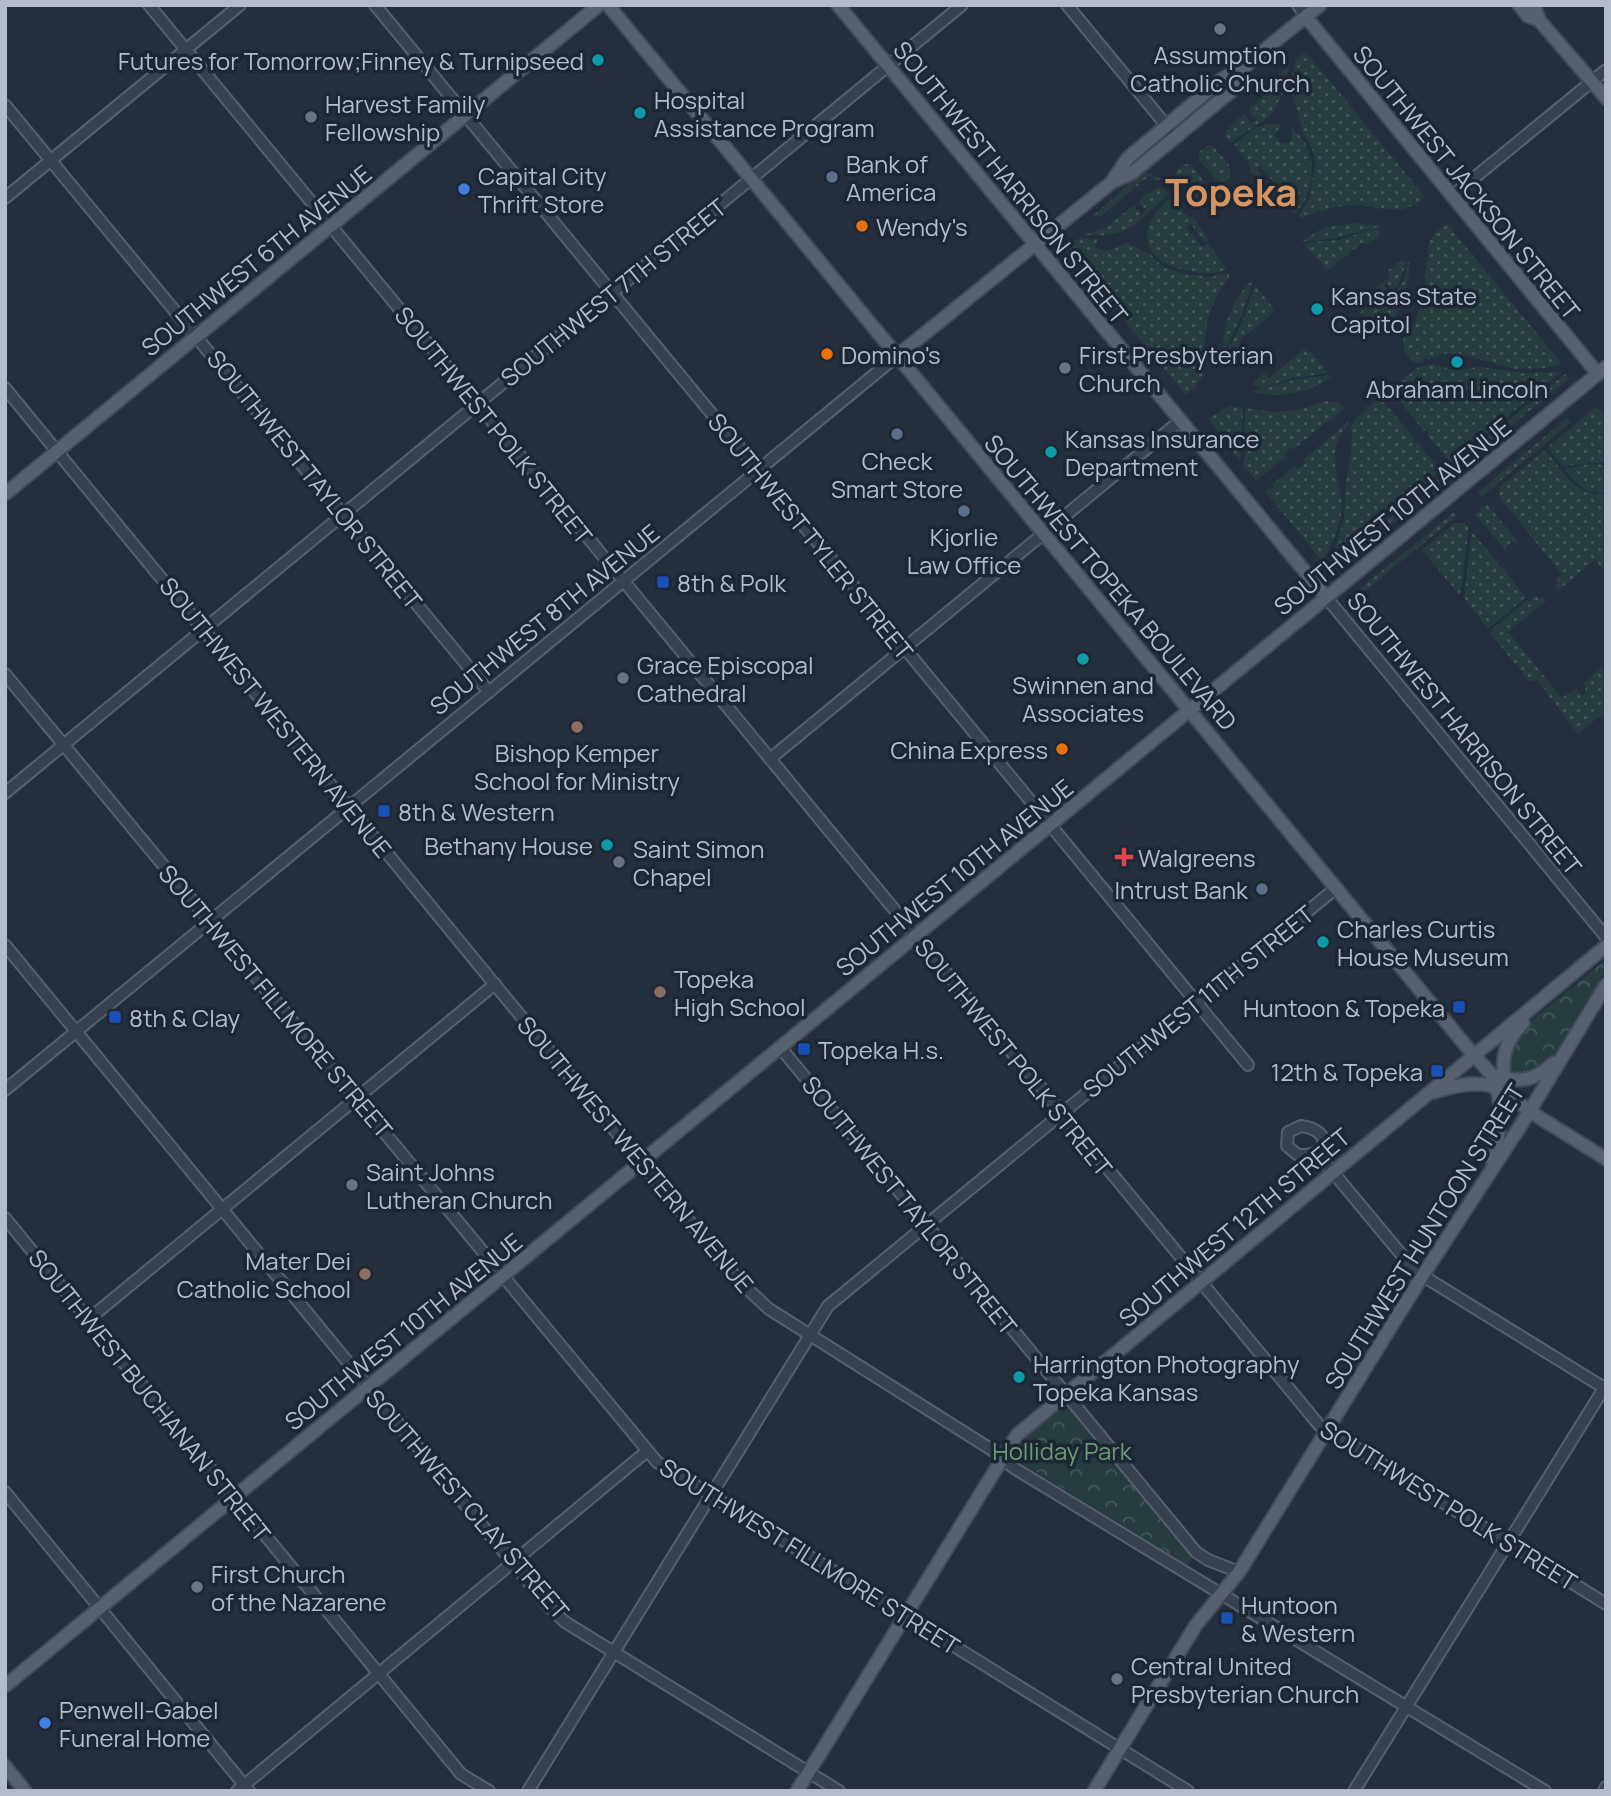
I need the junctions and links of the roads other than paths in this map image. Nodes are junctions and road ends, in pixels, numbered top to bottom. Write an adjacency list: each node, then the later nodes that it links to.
1 (149, 5): 15 (street, SOUTHWEST POLK STREET)
2 (240, 5): 15 (street)
3 (375, 5): 22 (street, SOUTHWEST TYLER STREET)
4 (599, 5): 22 (main road, SOUTHWEST 6TH AVENUE)
5 (608, 5): 26 (main road, SOUTHWEST TOPEKA BOULEVARD)
6 (838, 5): 17 (main road, SOUTHWEST HARRISON STREET)
7 (962, 5): 17 (street, SOUTHWEST 7TH STREET)
8 (1067, 5): 23 (street)
9 (1298, 5): 13 (street, SOUTHWEST JACKSON STREET)
10 (1320, 5): 13 (main road, SOUTHWEST 8TH AVENUE)
11 (1519, 5): 14 (main road)
12 (1534, 5): 14 (main road)
13 (1306, 17): 16 (main road, SOUTHWEST 8TH AVENUE); 28 (main road, SOUTHWEST JACKSON STREET)
14 (1539, 20): 19 (main road)
15 (185, 50): 25 (street); 30 (street, SOUTHWEST POLK STREET)
16 (1246, 65): 23 (main road, SOUTHWEST 8TH AVENUE); 24 (main road, SOUTHWEST 8TH AVENUE)
17 (888, 66): 26 (street, SOUTHWEST 7TH STREET); 31 (main road, SOUTHWEST HARRISON STREET)
18 (1606, 70): 19 (street)
19 (1592, 81): 20 (main road); 28 (street)
20 (1606, 98)
21 (5, 104): 25 (street, SOUTHWEST TAYLOR STREET)
22 (466, 115): 30 (main road, SOUTHWEST 6TH AVENUE); 32 (street, SOUTHWEST TYLER STREET)
23 (1166, 126): 24 (street); 27 (main road, SOUTHWEST 8TH AVENUE)
24 (1175, 137): 27 (main road, SOUTHWEST 8TH AVENUE)
25 (51, 160): 29 (street); 33 (street, SOUTHWEST TAYLOR STREET)
26 (751, 179): 32 (street, SOUTHWEST 7TH STREET); 34 (main road, SOUTHWEST TOPEKA BOULEVARD)
27 (1112, 183): 31 (main road, SOUTHWEST 8TH AVENUE)
28 (1452, 196): 35 (main road, SOUTHWEST JACKSON STREET)
29 (5, 198)
30 (331, 226): 33 (main road, SOUTHWEST 6TH AVENUE); 37 (street, SOUTHWEST POLK STREET)
31 (1035, 244): 34 (main road, SOUTHWEST 8TH AVENUE); 38 (main road, SOUTHWEST HARRISON STREET)
32 (612, 293): 37 (street, SOUTHWEST 7TH STREET); 40 (street, SOUTHWEST TYLER STREET)
33 (198, 336): 39 (main road, SOUTHWEST 6TH AVENUE); 42 (street, SOUTHWEST TAYLOR STREET)
34 (897, 356): 40 (street, SOUTHWEST 8TH AVENUE); 43 (main road, SOUTHWEST TOPEKA BOULEVARD)
35 (1603, 375): 45 (main road, SOUTHWEST 10TH AVENUE)
36 (5, 388): 39 (street, SOUTHWEST WESTERN AVENUE)
37 (478, 404): 42 (street, SOUTHWEST 7TH STREET); 44 (street, SOUTHWEST POLK STREET)
38 (1180, 421): 43 (street); 45 (main road, SOUTHWEST HARRISON STREET)
39 (56, 453): 41 (main road, SOUTHWEST 6TH AVENUE); 46 (street, SOUTHWEST WESTERN AVENUE)
40 (758, 470): 44 (street, SOUTHWEST 8TH AVENUE); 47 (street, SOUTHWEST TYLER STREET)
41 (5, 494)
42 (344, 514): 46 (street, SOUTHWEST 7TH STREET); 49 (street, SOUTHWEST TAYLOR STREET)
43 (1043, 533): 47 (street); 50 (main road, SOUTHWEST TOPEKA BOULEVARD)
44 (623, 581): 49 (street, SOUTHWEST 8TH AVENUE); 52 (street, SOUTHWEST POLK STREET)
45 (1326, 597): 50 (main road, SOUTHWEST 10TH AVENUE); 59 (street, SOUTHWEST HARRISON STREET)
46 (204, 629): 51 (street, SOUTHWEST 7TH STREET); 54 (street, SOUTHWEST WESTERN AVENUE)
47 (904, 649): 52 (street); 55 (street, SOUTHWEST TYLER STREET)
48 (5, 674): 51 (street, SOUTHWEST FILLMORE STREET)
49 (489, 692): 54 (street, SOUTHWEST 8TH AVENUE)
50 (1189, 710): 55 (main road, SOUTHWEST 10TH AVENUE); 56 (main road, SOUTHWEST TOPEKA BOULEVARD)
51 (64, 745): 53 (street, SOUTHWEST 7TH STREET); 57 (street, SOUTHWEST FILLMORE STREET)
52 (770, 759): 58 (street, SOUTHWEST POLK STREET)
53 (5, 793)
54 (350, 807): 57 (street, SOUTHWEST 8TH AVENUE); 62 (street, SOUTHWEST WESTERN AVENUE)
55 (1049, 825): 58 (main road, SOUTHWEST 10TH AVENUE); 64 (street, SOUTHWEST TYLER STREET)
56 (1336, 888): 64 (street, SOUTHWEST 11TH STREET); 67 (main road, SOUTHWEST TOPEKA BOULEVARD)
57 (210, 921): 65 (street, SOUTHWEST 8TH AVENUE); 73 (street, SOUTHWEST FILLMORE STREET)
58 (915, 936): 66 (main road, SOUTHWEST 10TH AVENUE); 75 (street, SOUTHWEST POLK STREET)
59 (1606, 937)
60 (5, 945): 65 (street, SOUTHWEST CLAY STREET)
61 (1606, 946): 67 (main road, SOUTHWEST 12TH STREET); 70 (main road)
62 (495, 984): 73 (street); 78 (street, SOUTHWEST WESTERN AVENUE)
63 (1606, 985): 68 (main road, SOUTHWEST HUNTOON STREET)
64 (1195, 1002): 69 (street, SOUTHWEST TYLER STREET); 75 (street, SOUTHWEST 11TH STREET)
65 (76, 1031): 71 (street, SOUTHWEST 8TH AVENUE); 81 (street, SOUTHWEST CLAY STREET)
66 (780, 1047): 78 (main road, SOUTHWEST 10TH AVENUE); 83 (street, SOUTHWEST TAYLOR STREET)
67 (1474, 1055): 70 (main road, SOUTHWEST TOPEKA BOULEVARD); 72 (main road, SOUTHWEST 12TH STREET)
68 (1563, 1055): 70 (main road); 74 (main road, SOUTHWEST HUNTOON STREET)
69 (1248, 1065)
70 (1500, 1083): 72 (main road); 74 (main road, SOUTHWEST TOPEKA BOULEVARD); 80 (main road)
71 (5, 1090)
72 (1428, 1094): 79 (main road, SOUTHWEST 12TH STREET)
73 (356, 1099): 81 (street); 85 (street, SOUTHWEST FILLMORE STREET)
74 (1529, 1111): 77 (main road, SOUTHWEST TOPEKA BOULEVARD); 80 (main road, SOUTHWEST HUNTOON STREET)
75 (1060, 1113): 83 (street, SOUTHWEST 11TH STREET); 86 (street, SOUTHWEST POLK STREET)
76 (1317, 1153): 79 (street)
77 (1606, 1159)
78 (641, 1161): 85 (main road, SOUTHWEST 10TH AVENUE); 88 (street, SOUTHWEST WESTERN AVENUE)
79 (1333, 1172): 84 (street); 86 (main road, SOUTHWEST 12TH STREET)
80 (1488, 1174): 84 (main road, SOUTHWEST HUNTOON STREET)
81 (222, 1209): 87 (street); 89 (street, SOUTHWEST CLAY STREET)
82 (5, 1218): 87 (street, SOUTHWEST BUCHANAN STREET)
83 (926, 1225): 88 (street, SOUTHWEST 11TH STREET); 91 (street, SOUTHWEST TAYLOR STREET)
84 (1423, 1275): 90 (street); 92 (main road, SOUTHWEST HUNTOON STREET)
85 (502, 1276): 89 (main road, SOUTHWEST 10TH AVENUE); 93 (street, SOUTHWEST FILLMORE STREET)
86 (1200, 1283): 91 (main road, SOUTHWEST 12TH STREET); 92 (street, SOUTHWEST POLK STREET)
87 (89, 1319): 97 (street, SOUTHWEST BUCHANAN STREET)
88 (809, 1335): 94 (street, SOUTHWEST WESTERN AVENUE); 96 (street, SOUTHWEST 11TH STREET)
89 (367, 1387): 97 (main road, SOUTHWEST 10TH AVENUE); 99 (street, SOUTHWEST CLAY STREET)
90 (1605, 1387): 98 (street)
91 (1065, 1395): 94 (main road, SOUTHWEST 12TH STREET); 100 (street, SOUTHWEST TAYLOR STREET)
92 (1327, 1430): 98 (street, SOUTHWEST POLK STREET); 100 (main road, SOUTHWEST HUNTOON STREET)
93 (646, 1452): 96 (street, SOUTHWEST FILLMORE STREET); 99 (street)
94 (1003, 1458): 101 (street, SOUTHWEST WESTERN AVENUE); 104 (main road, SOUTHWEST 12TH STREET)
95 (5, 1492): 103 (street)
96 (711, 1495): 104 (street, SOUTHWEST FILLMORE STREET); 105 (street, SOUTHWEST 11TH STREET)
97 (234, 1497): 103 (main road, SOUTHWEST 10TH AVENUE); 106 (street, SOUTHWEST BUCHANAN STREET)
98 (1508, 1543): 102 (street, SOUTHWEST POLK STREET); 108 (street)
99 (513, 1562): 105 (street, SOUTHWEST CLAY STREET); 106 (street)
100 (1239, 1572): 101 (main road, SOUTHWEST HUNTOON STREET)
101 (1221, 1594): 108 (street, SOUTHWEST WESTERN AVENUE); 109 (main road, SOUTHWEST HUNTOON STREET)
102 (1606, 1604)
103 (100, 1608): 107 (main road, SOUTHWEST 10TH AVENUE); 112 (street)
104 (906, 1616): 109 (street, SOUTHWEST FILLMORE STREET); 111 (main road, SOUTHWEST 12TH STREET)
105 (614, 1652): 111 (street, SOUTHWEST CLAY STREET); 115 (street, SOUTHWEST 11TH STREET)
106 (379, 1673): 112 (street); 114 (street, SOUTHWEST BUCHANAN STREET)
107 (5, 1686)
108 (1406, 1707): 120 (street); 121 (street, SOUTHWEST WESTERN AVENUE)
109 (1120, 1748): 118 (main road, SOUTHWEST HUNTOON STREET); 119 (street, SOUTHWEST FILLMORE STREET)
110 (5, 1766): 113 (main road)
111 (809, 1772): 116 (main road, SOUTHWEST 12TH STREET); 117 (street, SOUTHWEST CLAY STREET)
112 (243, 1789)
113 (25, 1791)
114 (489, 1791)
115 (528, 1791)
116 (797, 1791)
117 (839, 1791)
118 (1094, 1791)
119 (1188, 1791)
120 (1354, 1791)
121 (1545, 1791)

